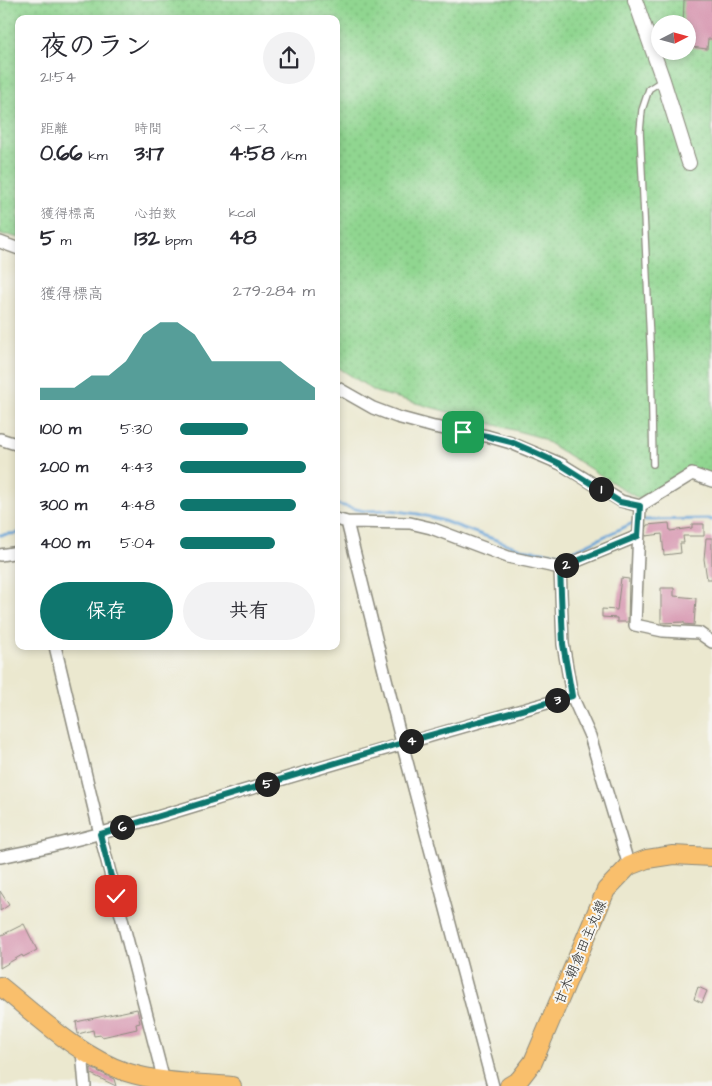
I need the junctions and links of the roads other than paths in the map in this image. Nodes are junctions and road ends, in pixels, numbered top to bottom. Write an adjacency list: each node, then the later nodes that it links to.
1 (636, 0): 2 (street)
2 (663, 80): 3 (street); 9 (lane)
3 (689, 163)
4 (0, 242): 5 (street)
5 (15, 248)
6 (340, 389): 11 (street)
7 (0, 439): 8 (street)
8 (15, 444)
9 (653, 464)
10 (712, 481): 11 (street)
11 (640, 506): 13 (street)
12 (342, 521): 16 (street); 20 (street)
13 (638, 536): 16 (street); 17 (street)
14 (15, 553): 15 (street)
15 (0, 555)
16 (560, 568): 19 (street)
17 (712, 642)
18 (56, 650): 21 (street)
19 (572, 696): 20 (street); 24 (street)
20 (402, 743): 21 (street); 30 (street)
21 (100, 834): 22 (street); 27 (street)
22 (0, 857)
23 (712, 857): 24 (main road, 甘木朝倉田主丸線)
24 (629, 866): 31 (main road, 甘木朝倉田主丸線)
25 (0, 986): 26 (main road)
26 (82, 1051): 27 (main road); 28 (street)
27 (164, 1081): 29 (main road)
28 (85, 1086)
29 (232, 1086)
30 (492, 1086)
31 (509, 1086)

